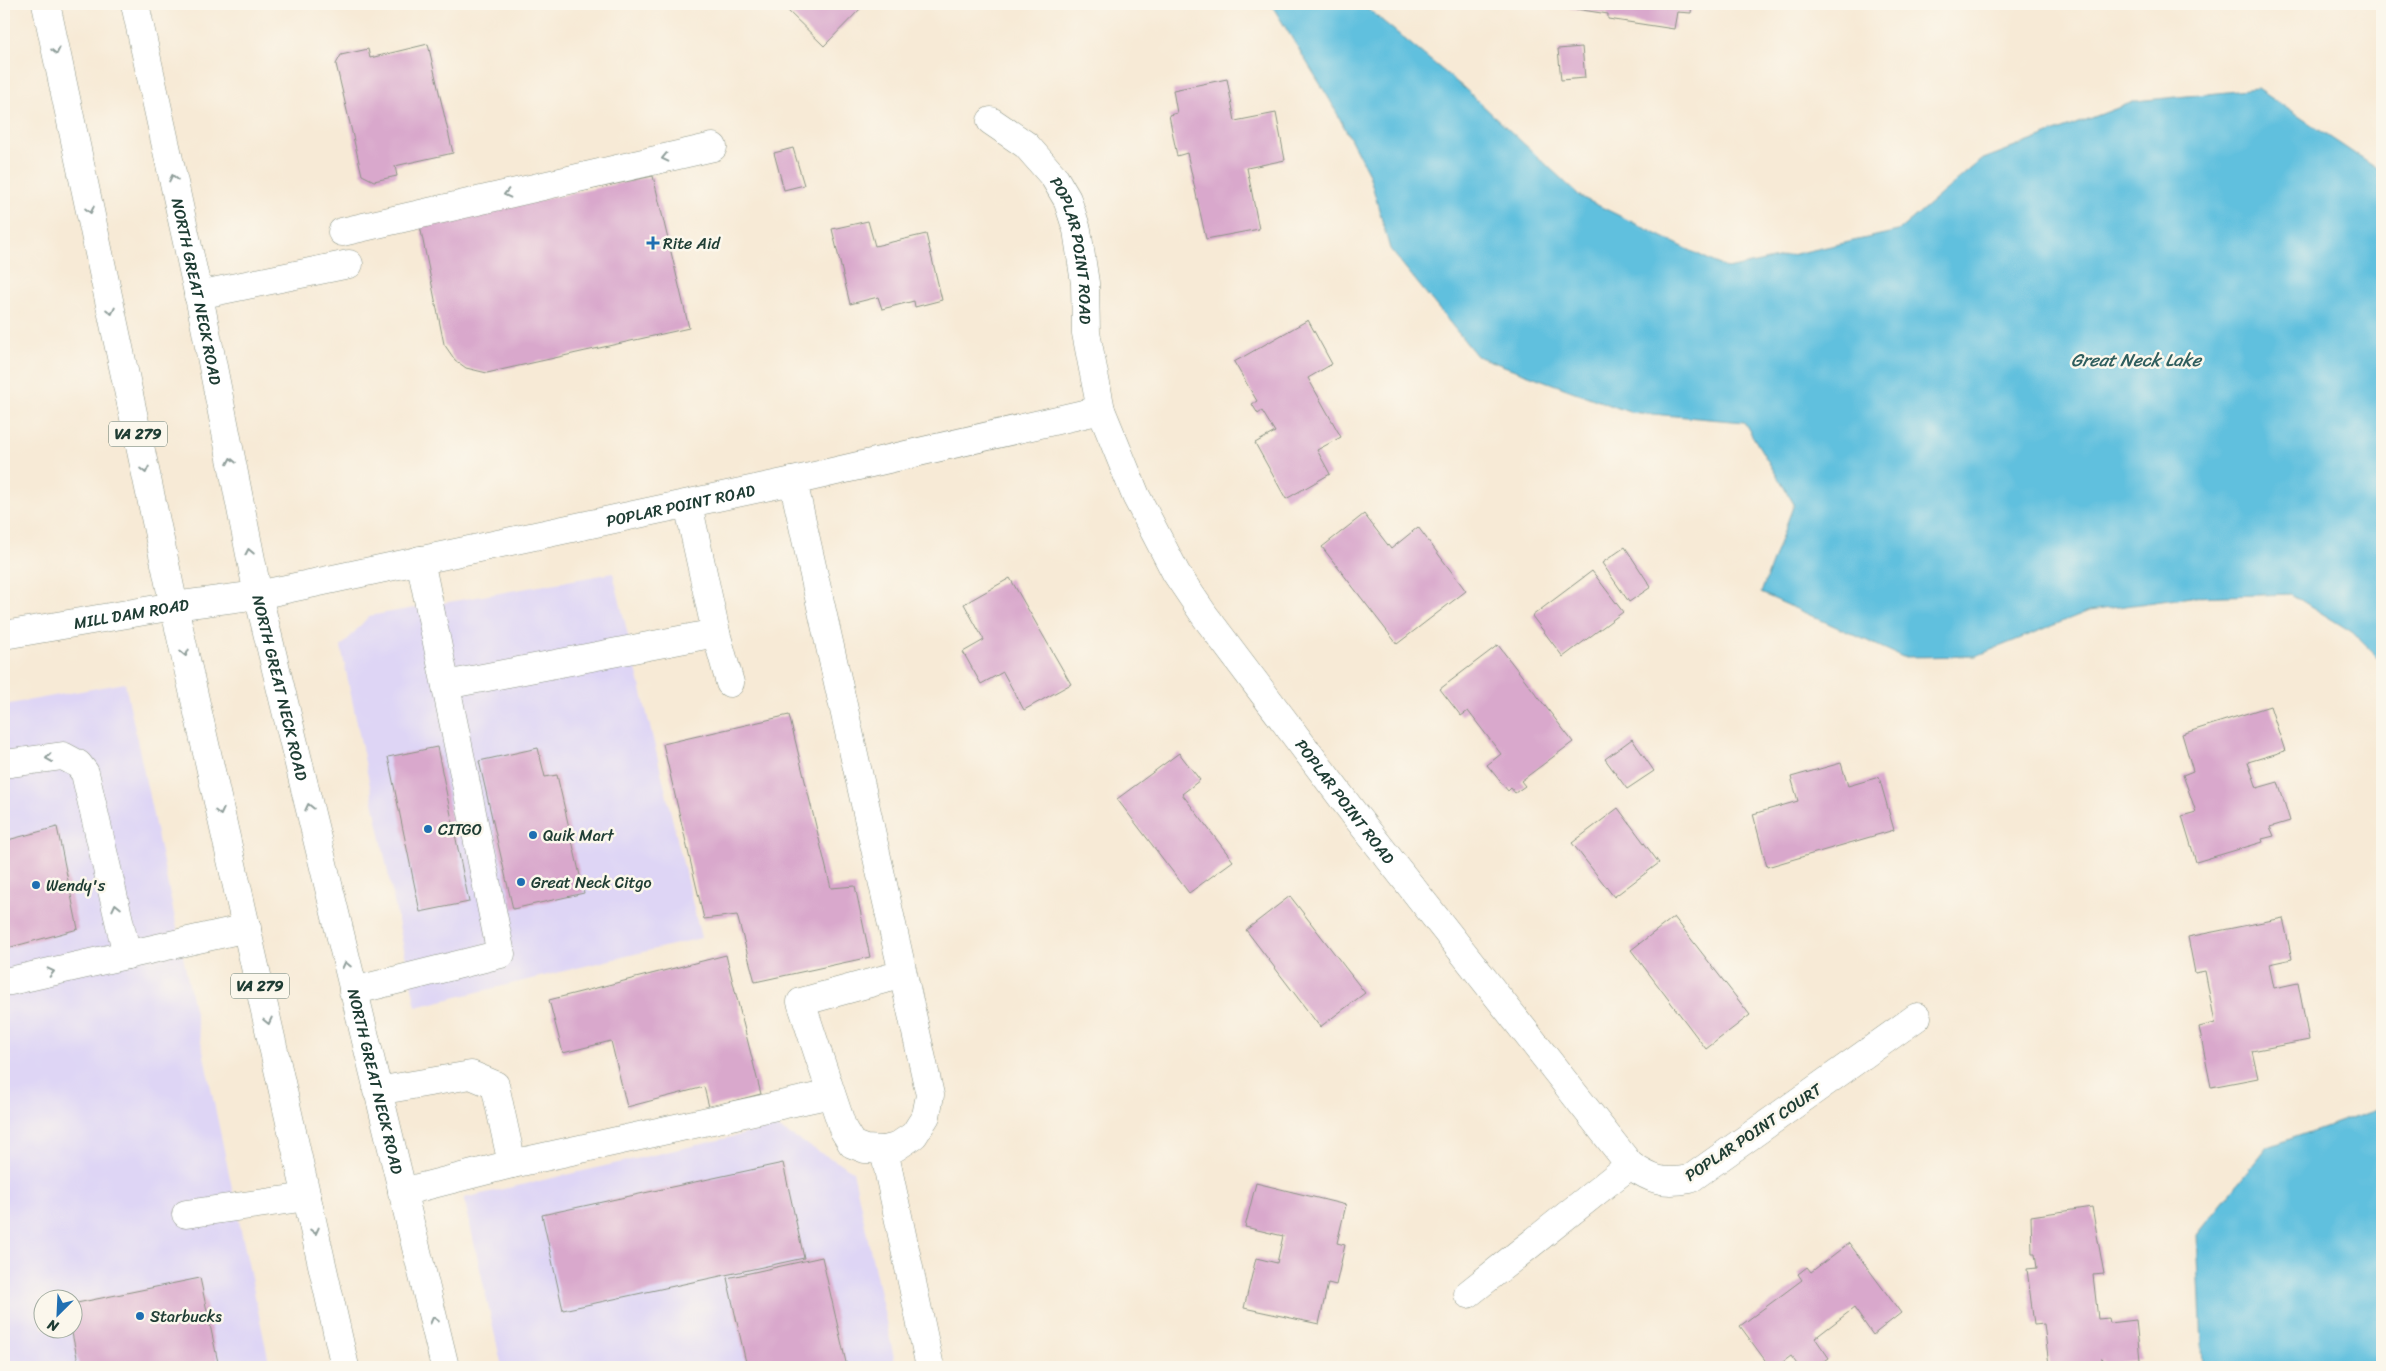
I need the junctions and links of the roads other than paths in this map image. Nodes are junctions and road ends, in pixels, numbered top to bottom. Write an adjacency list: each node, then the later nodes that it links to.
1 (46, 4): 13 (street, VA 279, one-way to 13)
2 (135, 4): 7 (street, NORTH GREAT NECK ROAD, one-way to 2)
3 (991, 121): 8 (street, POPLAR POINT ROAD)
4 (713, 147): 5 (street, one-way to 5)
5 (342, 232)
6 (349, 264): 7 (street)
7 (198, 295): 12 (street, NORTH GREAT NECK ROAD, one-way to 7)
8 (1101, 410): 9 (street, POPLAR POINT ROAD); 29 (street, POPLAR POINT ROAD)
9 (793, 481): 10 (street, POPLAR POINT ROAD); 21 (street)
10 (688, 504): 11 (street, POPLAR POINT ROAD); 14 (street)
11 (420, 560): 12 (street, POPLAR POINT ROAD); 17 (street)
12 (258, 595): 13 (street, MILL DAM ROAD); 23 (street, NORTH GREAT NECK ROAD, one-way to 12)
13 (174, 606): 15 (street, MILL DAM ROAD); 19 (street, VA 279, one-way to 19)
14 (716, 633): 16 (street); 17 (street)
15 (4, 635)
16 (730, 683)
17 (446, 685): 23 (street)
18 (4, 764): 20 (street, one-way to 18)
19 (246, 928): 20 (street); 31 (street, VA 279, one-way to 31)
20 (127, 955): 22 (street, one-way to 20)
21 (903, 974): 26 (street); 27 (street)
22 (4, 981)
23 (352, 991): 25 (street, NORTH GREAT NECK ROAD)
24 (1918, 1017): 29 (street, POPLAR POINT COURT)
25 (377, 1091): 28 (street); 30 (street, NORTH GREAT NECK ROAD)
26 (831, 1094): 27 (street); 28 (street)
27 (884, 1150): 36 (street)
28 (512, 1164): 30 (street)
29 (1630, 1165): 33 (street)
30 (402, 1192): 35 (street, NORTH GREAT NECK ROAD, one-way to 30)
31 (307, 1197): 32 (street); 34 (street, VA 279, one-way to 34)
32 (186, 1214)
33 (1468, 1294)
34 (345, 1367)
35 (445, 1367)
36 (930, 1367)

